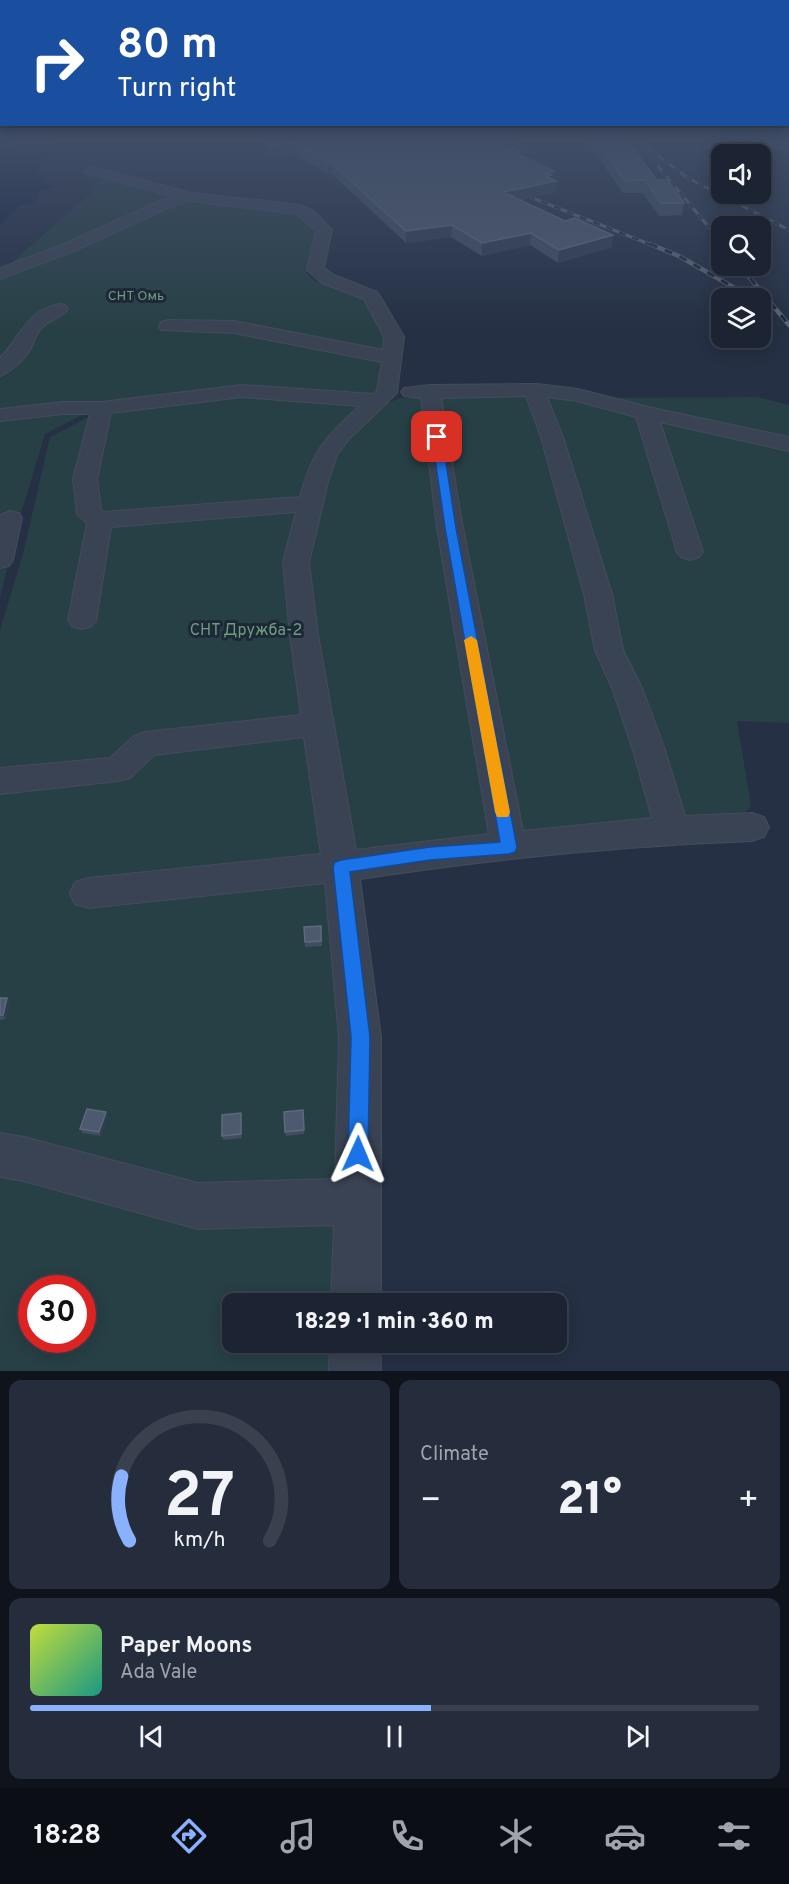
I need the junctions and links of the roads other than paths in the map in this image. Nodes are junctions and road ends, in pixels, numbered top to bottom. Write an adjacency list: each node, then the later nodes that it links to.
1 (172, 202): 3 (street)
2 (233, 202): 6 (street)
3 (0, 274)
4 (59, 309): 7 (street)
5 (168, 326): 6 (street)
6 (393, 358): 10 (street)
7 (0, 370)
8 (537, 390): 9 (street); 12 (street); 24 (street)
9 (430, 391): 10 (street); 25 (street)
10 (382, 397): 11 (street); 15 (street)
11 (102, 408): 13 (street); 17 (street)
12 (646, 413): 14 (street); 18 (street)
13 (0, 415)
14 (789, 444)
15 (310, 504): 17 (street); 21 (street)
16 (10, 518): 19 (street)
17 (100, 520): 20 (street)
18 (690, 552)
19 (0, 560)
20 (82, 620)
21 (318, 724): 22 (street); 26 (street)
22 (0, 781)
23 (752, 827): 24 (street)
24 (672, 830): 25 (street)
25 (509, 847): 26 (street)
26 (341, 867): 27 (street); 29 (street)
27 (88, 893)
28 (0, 1155): 29 (street)
29 (357, 1201): 30 (street)
30 (356, 1293)
31 (355, 1353): 32 (street)
32 (355, 1371)

